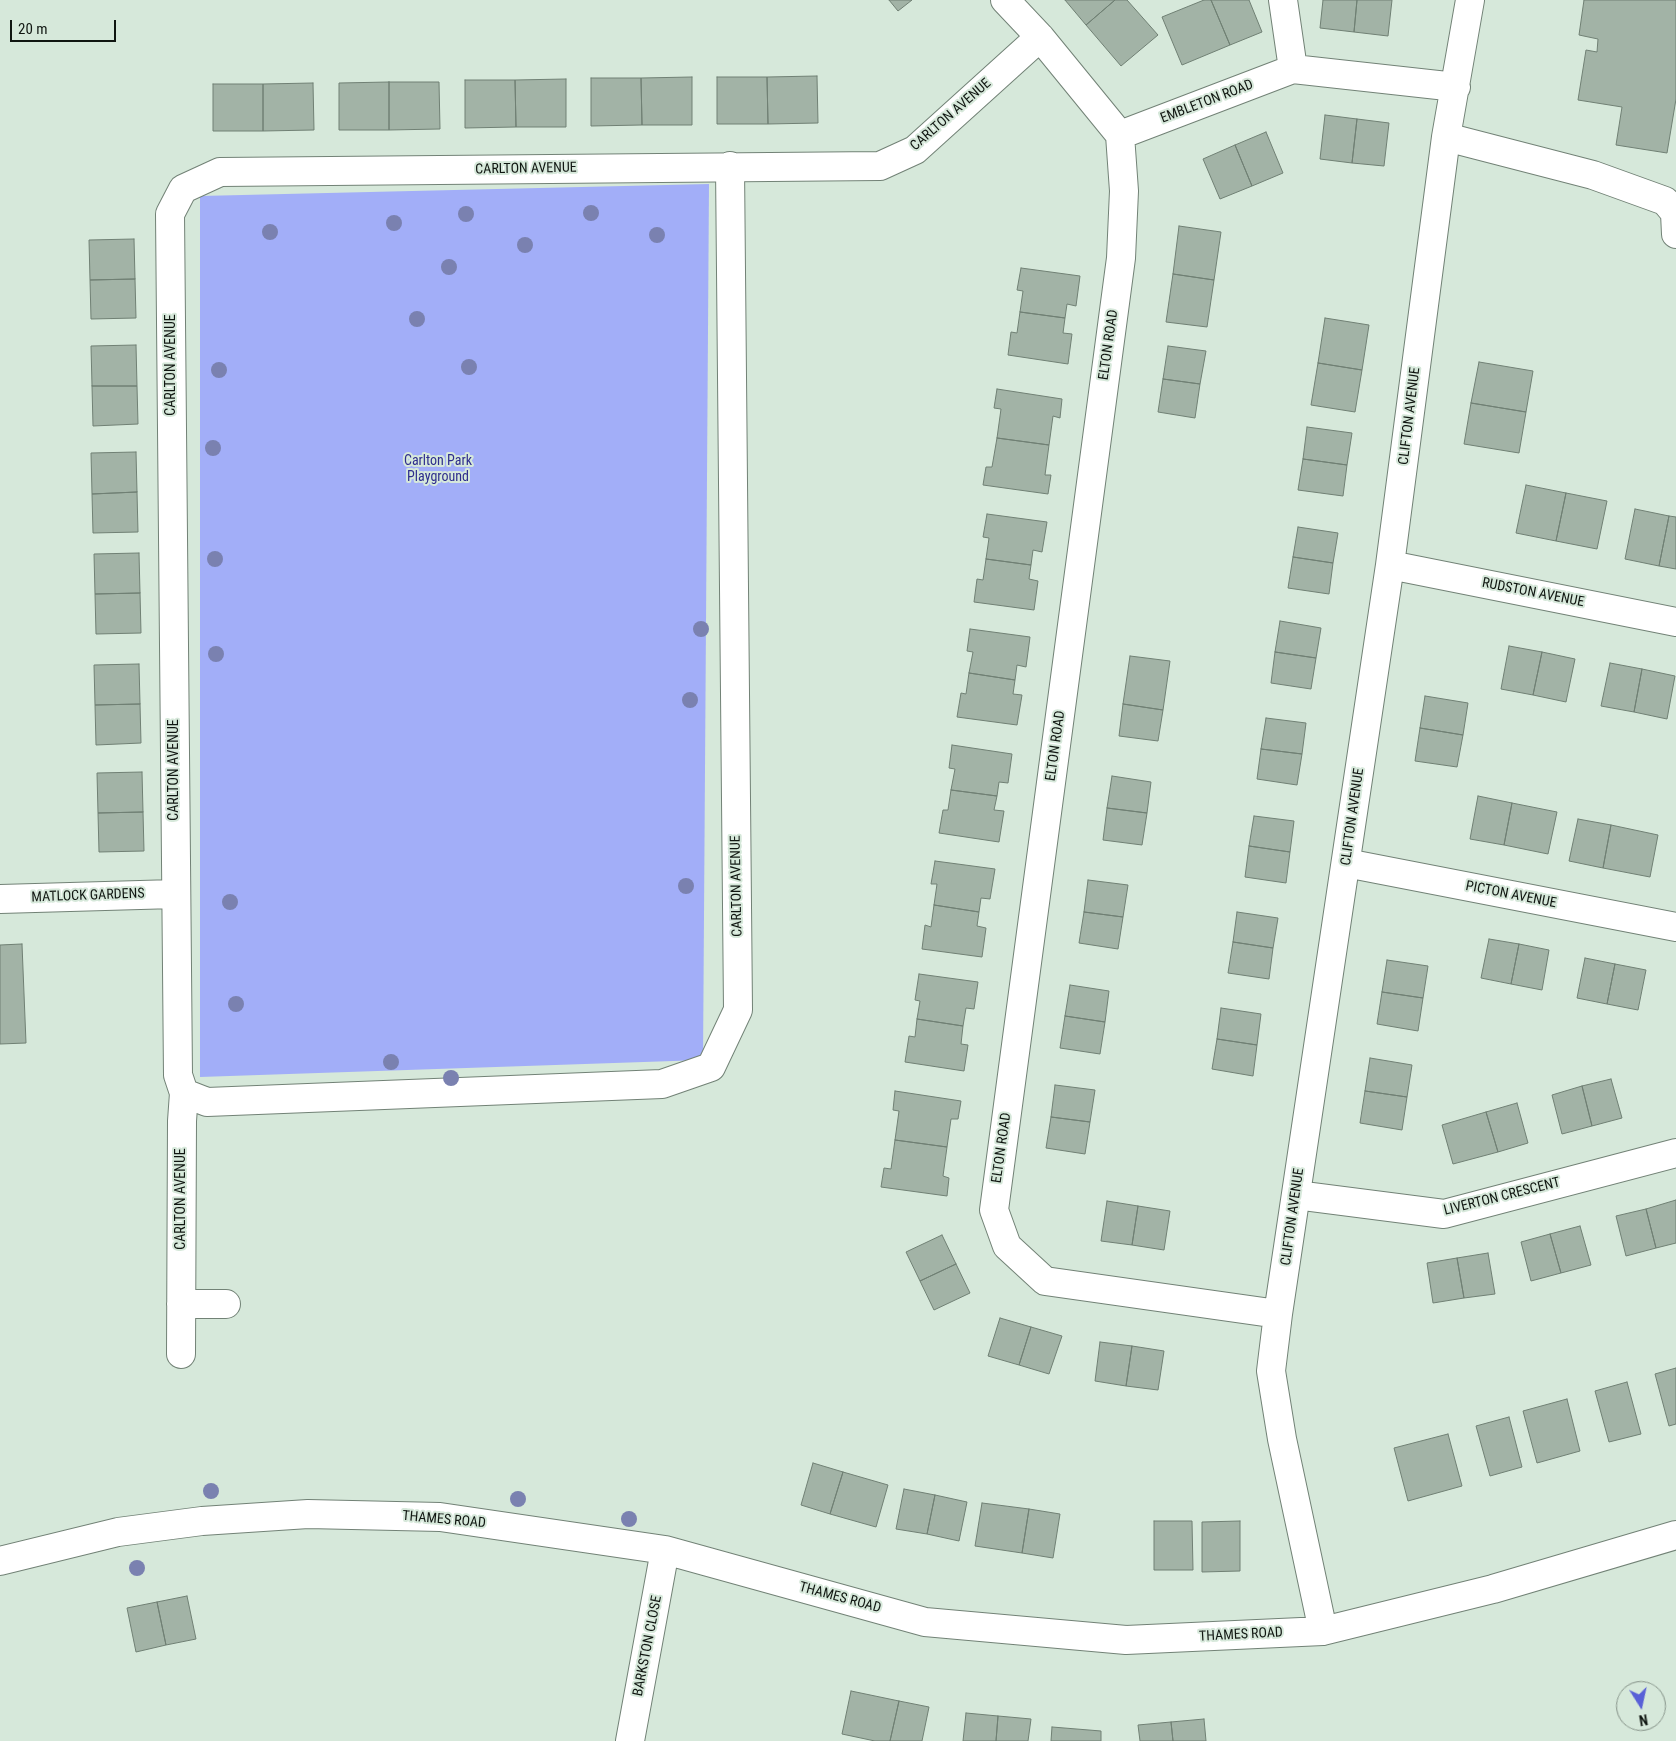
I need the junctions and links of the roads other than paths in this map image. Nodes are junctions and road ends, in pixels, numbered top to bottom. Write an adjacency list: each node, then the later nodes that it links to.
1 (1005, 0): 4 (street)
2 (1283, 0): 5 (street)
3 (1470, 0): 6 (street, CLIFTON AVENUE)
4 (1040, 37): 7 (street); 9 (street, CARLTON AVENUE)
5 (1293, 69): 6 (street, EMBLETON ROAD); 7 (street, EMBLETON ROAD)
6 (1456, 87): 8 (street, CLIFTON AVENUE)
7 (1120, 136): 22 (street, ELTON ROAD)
8 (1446, 137): 10 (street); 11 (street, CLIFTON AVENUE)
9 (730, 166): 14 (street, CARLTON AVENUE); 17 (street, CARLTON AVENUE)
10 (1676, 234)
11 (1390, 565): 12 (street, RUDSTON AVENUE); 13 (street, CLIFTON AVENUE)
12 (1676, 622)
13 (1346, 863): 16 (street, PICTON AVENUE); 19 (street, CLIFTON AVENUE)
14 (175, 894): 15 (street, MATLOCK GARDENS); 17 (street, CARLTON AVENUE)
15 (0, 899)
16 (1676, 927)
17 (184, 1093): 20 (street, CARLTON AVENUE)
18 (1676, 1153): 19 (street, LIVERTON CRESCENT)
19 (1296, 1195): 22 (street, CLIFTON AVENUE)
20 (181, 1304): 21 (street); 23 (street, CARLTON AVENUE)
21 (226, 1304)
22 (1278, 1314): 27 (street, CLIFTON AVENUE)
23 (181, 1354)
24 (1676, 1535): 27 (street, THAMES ROAD)
25 (665, 1550): 26 (street, THAMES ROAD); 27 (street, THAMES ROAD); 28 (street, BARKSTON CLOSE)
26 (0, 1561)
27 (1323, 1631)
28 (630, 1741)

